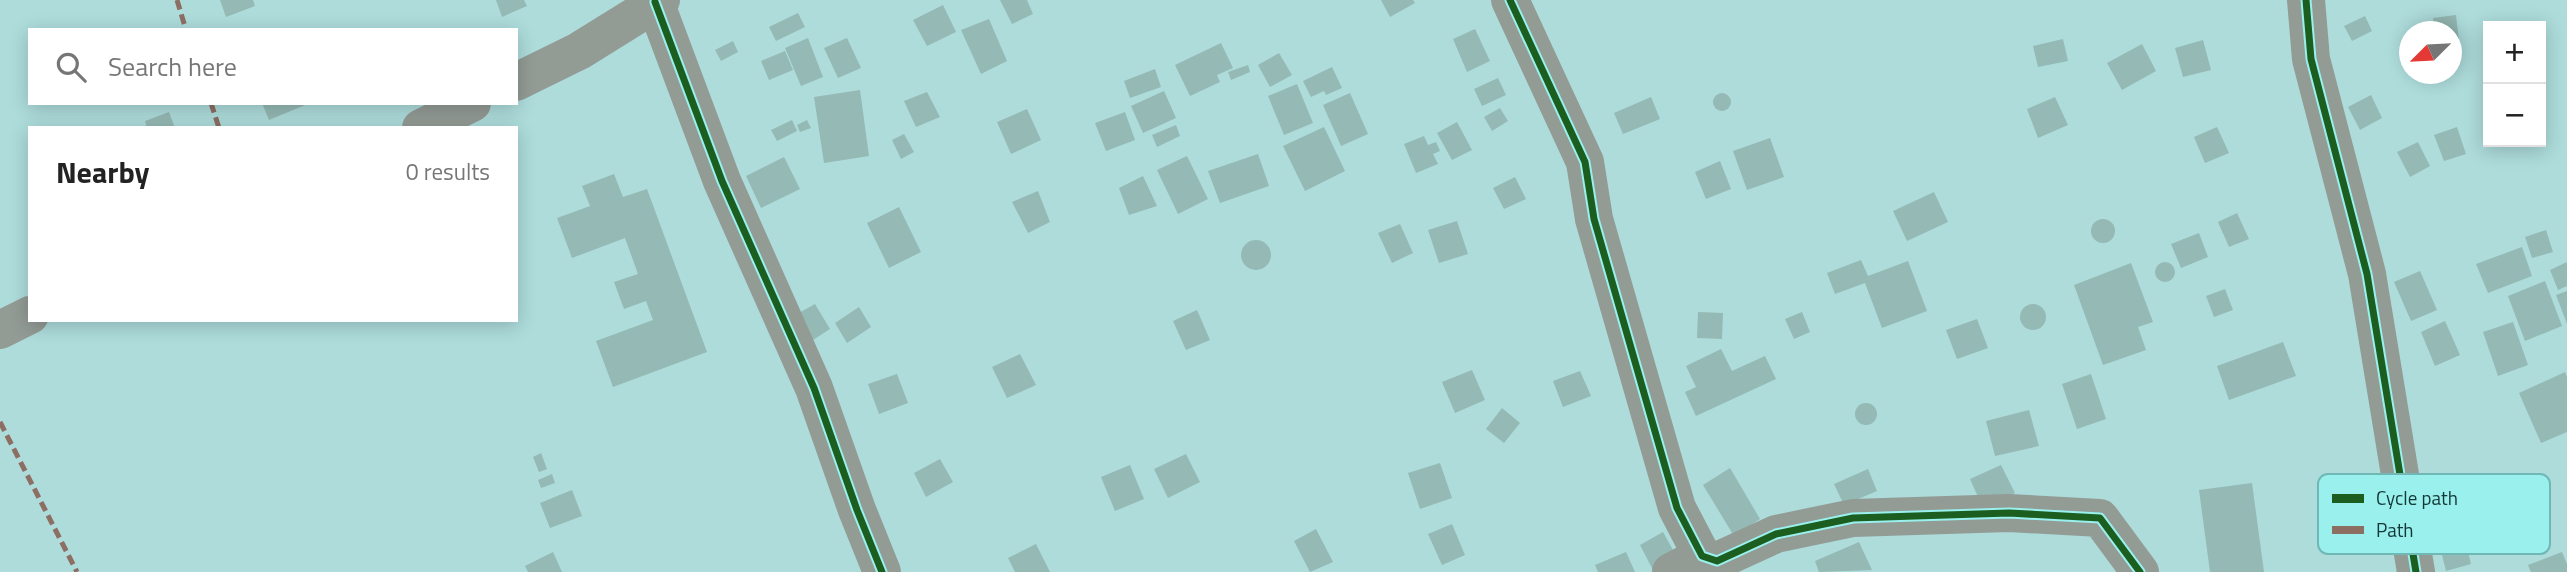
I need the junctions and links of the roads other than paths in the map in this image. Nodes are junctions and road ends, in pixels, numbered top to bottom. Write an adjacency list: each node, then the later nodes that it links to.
1 (1510, 0): 11 (street)
2 (2306, 0): 9 (street)
3 (658, 1): 4 (street); 12 (street)
4 (518, 81)
5 (468, 105): 6 (street)
6 (425, 126)
7 (28, 316): 8 (street)
8 (0, 330)
9 (2400, 474)
10 (2413, 554): 14 (street)
11 (1693, 567): 13 (street)
12 (883, 572)
13 (2140, 572)
14 (2416, 572)

